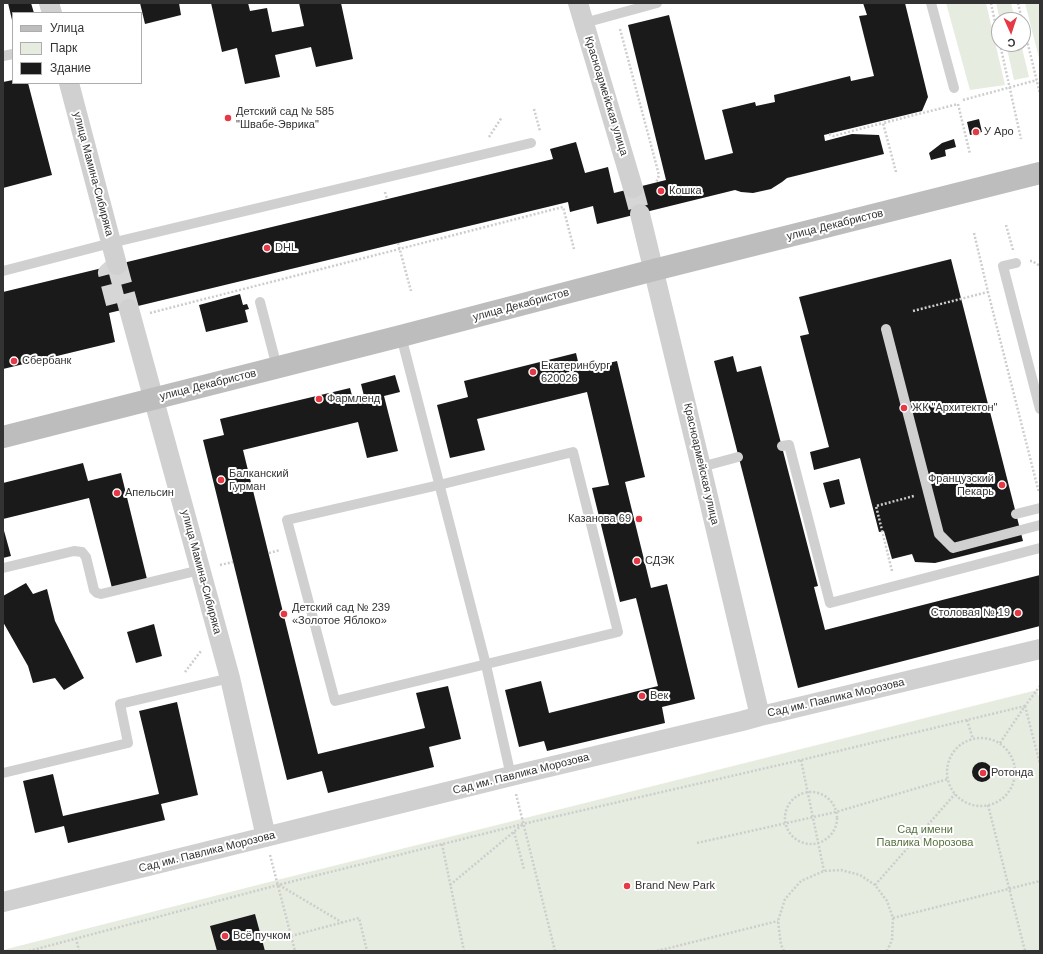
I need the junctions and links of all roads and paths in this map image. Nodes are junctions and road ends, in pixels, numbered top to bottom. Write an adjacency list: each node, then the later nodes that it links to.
1 (578, 3): 5 (street, Красноармейская улица)
2 (657, 3): 4 (lane)
3 (930, 3): 10 (lane)
4 (617, 13): 5 (lane); 25 (path)
5 (584, 23): 26 (street, Красноармейская улица)
6 (1001, 52): 11 (path)
7 (1030, 52): 8 (path)
8 (1037, 80): 11 (path); 12 (path)
9 (69, 84): 29 (street, улица Мамина-Сибиряка)
10 (954, 88)
11 (1009, 88): 13 (path); 20 (path)
12 (1040, 94)
13 (958, 104): 16 (path); 22 (path)
14 (534, 109): 19 (path)
15 (502, 117): 17 (path)
16 (883, 123): 18 (path); 23 (path)
17 (496, 127)
18 (829, 134)
19 (542, 137)
20 (1021, 139)
21 (531, 142): 29 (lane)
22 (970, 154)
23 (896, 172)
24 (1040, 173): 35 (main road, улица Декабристов)
25 (656, 183)
26 (633, 188)
27 (640, 214): 35 (street, Красноармейская улица)
28 (974, 232): 38 (path)
29 (111, 243): 34 (street, улица Мамина-Сибиряка); 36 (lane)
30 (398, 243): 31 (path)
31 (400, 249): 32 (path); 37 (path); 40 (path)
32 (574, 249)
33 (1016, 262): 46 (lane)
34 (117, 265)
35 (654, 270): 43 (main road, улица Декабристов); 50 (street, Красноармейская улица)
36 (3, 271)
37 (410, 291)
38 (988, 292): 41 (path); 53 (path)
39 (260, 302): 44 (lane)
40 (138, 311): 45 (street, улица Мамина-Сибиряка)
41 (913, 312)
42 (886, 329): 52 (lane)
43 (401, 336): 44 (main road, улица Декабристов); 51 (lane)
44 (277, 367): 45 (main road, улица Декабристов)
45 (154, 399): 47 (main road, улица Декабристов); 59 (street, улица Мамина-Сибиряка)
46 (1040, 409)
47 (3, 437)
48 (782, 446): 60 (lane)
49 (738, 457): 50 (lane)
50 (701, 467): 68 (street, Красноармейская улица)
51 (439, 485): 63 (lane); 63 (lane); 63 (lane)
52 (928, 493): 56 (lane); 60 (path)
53 (1040, 495)
54 (1040, 508): 55 (lane)
55 (1016, 514)
56 (1040, 526)
57 (1040, 548): 60 (lane)
58 (3, 568): 59 (lane)
59 (200, 570): 61 (street, улица Мамина-Сибиряка)
60 (896, 585)
61 (216, 629): 64 (street, улица Мамина-Сибиряка); 66 (path)
62 (1040, 649): 68 (street, Сад им. Павлика Морозова)
63 (486, 665): 75 (lane)
64 (230, 678): 66 (lane); 86 (street, улица Мамина-Сибиряка)
65 (1040, 686): 67 (path)
66 (171, 692): 74 (lane)
67 (1025, 706): 69 (path); 71 (path); 73 (path)
68 (760, 716): 75 (street, Сад им. Павлика Морозова)
69 (967, 720): 70 (path); 72 (path)
70 (973, 739): 71 (path); 76 (path)
71 (1000, 744): 80 (path)
72 (801, 760): 77 (path); 84 (path)
73 (1040, 764)
74 (3, 773)
75 (512, 776): 86 (street, Сад им. Павлика Морозова)
76 (948, 779): 78 (path); 81 (path)
77 (808, 792): 81 (path); 82 (path); 83 (path)
78 (955, 794): 80 (path); 95 (path)
79 (518, 800): 84 (path)
80 (988, 805): 96 (path)
81 (836, 812): 82 (path); 87 (path)
82 (813, 817): 83 (path); 87 (path)
83 (786, 823): 87 (path); 89 (path)
84 (524, 824): 85 (path); 88 (path); 108 (path)
85 (514, 832): 90 (path); 94 (path)
86 (266, 837): 93 (path); 97 (street, Сад им. Павлика Морозова)
87 (818, 843): 91 (path)
88 (442, 844): 93 (path); 94 (path)
89 (697, 844)
90 (524, 869)
91 (824, 871): 95 (path); 99 (path)
92 (1040, 881): 96 (path)
93 (278, 885): 100 (path); 101 (path); 102 (path)
94 (450, 885): 107 (path)
95 (875, 885): 98 (path)
96 (1009, 889): 98 (path); 112 (path)
97 (3, 902)
98 (893, 918): 111 (path)
99 (778, 921): 109 (path); 110 (path)
100 (343, 923): 101 (path); 106 (path)
101 (291, 936): 105 (path)
102 (76, 938): 103 (path); 104 (path)
103 (29, 951)
104 (79, 951)
105 (295, 951)
106 (367, 951)
107 (464, 951)
108 (556, 951)
109 (657, 951)
110 (784, 951)
111 (887, 951)
112 (1025, 951)

